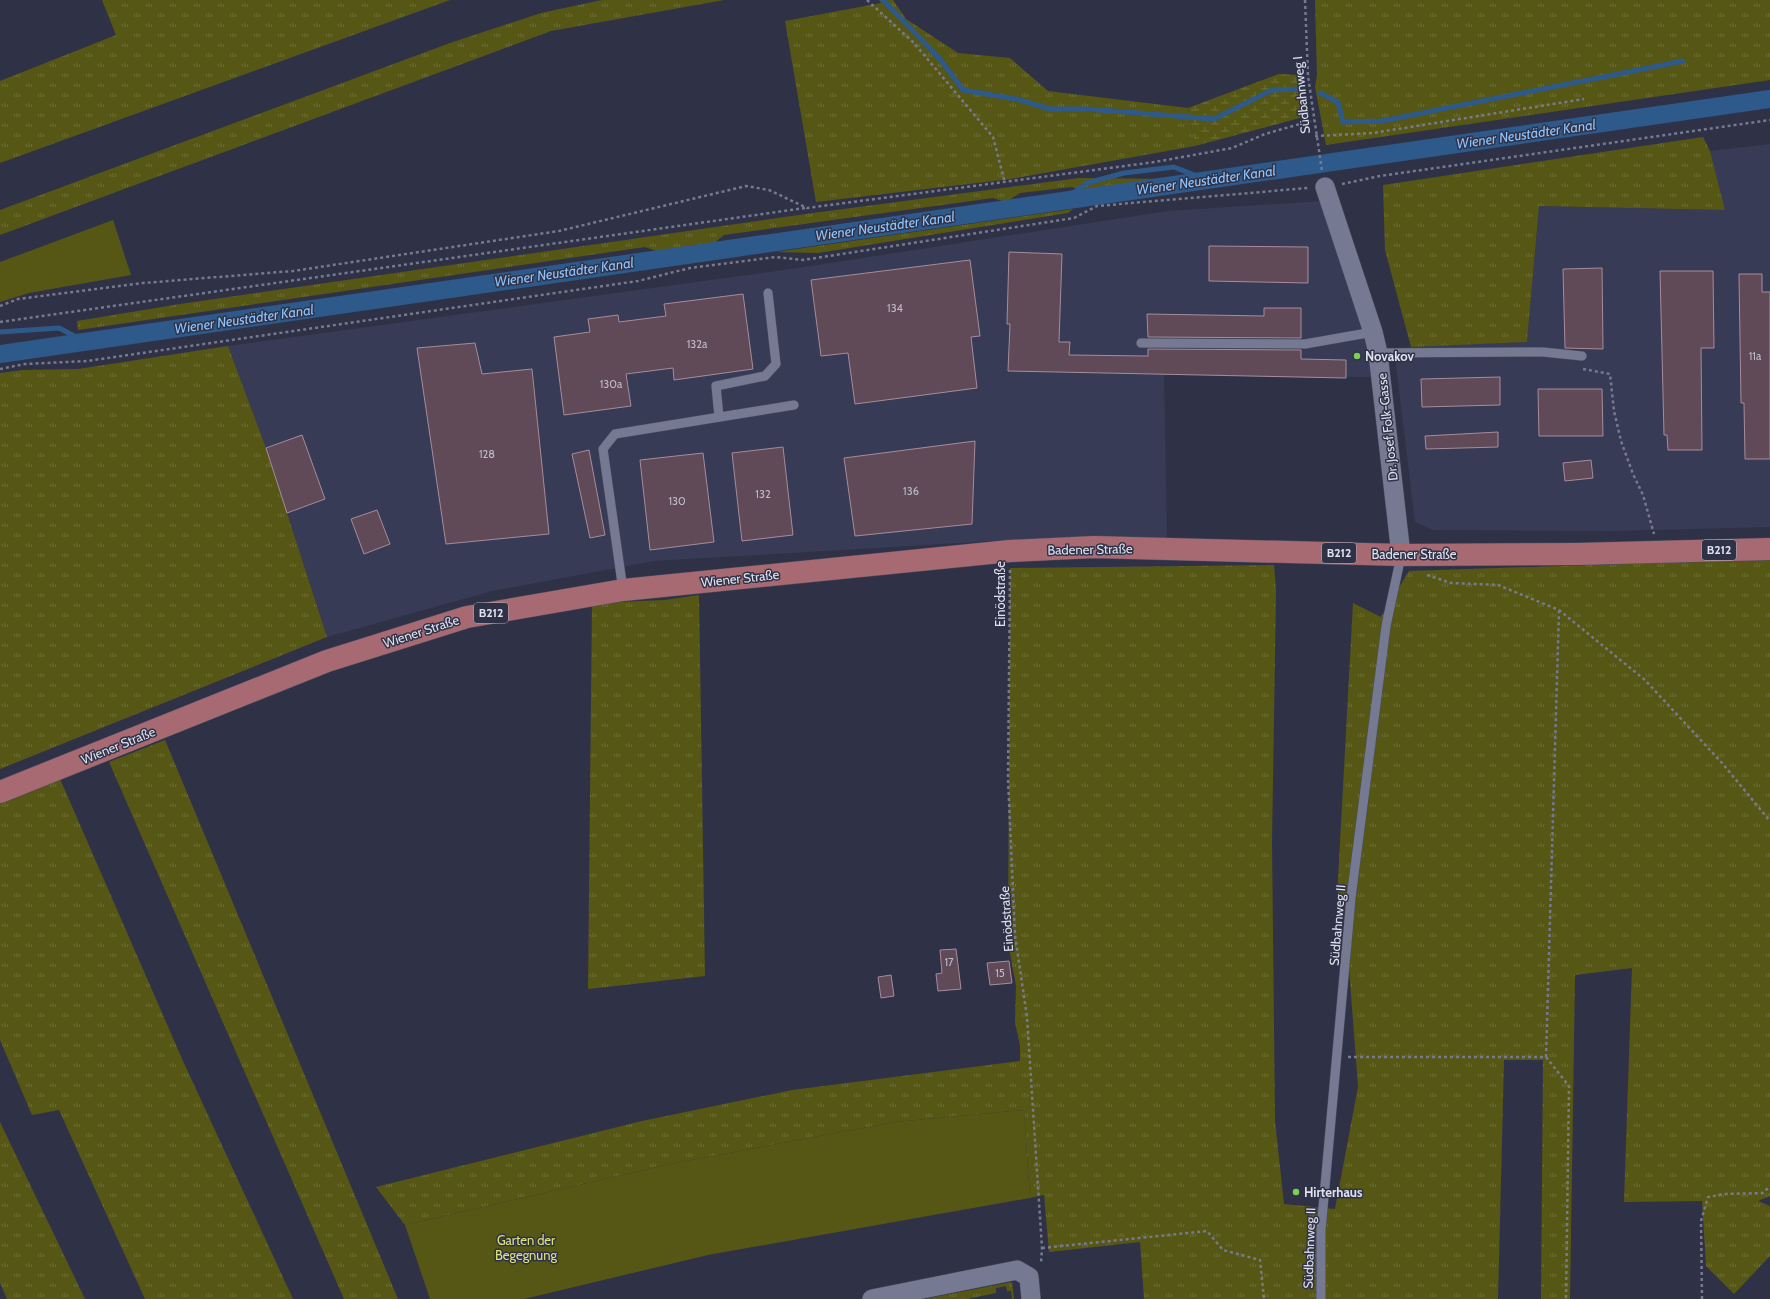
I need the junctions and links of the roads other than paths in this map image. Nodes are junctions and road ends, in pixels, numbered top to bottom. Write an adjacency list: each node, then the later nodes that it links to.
1 (1325, 187): 3 (street, Dr. Josef Folk-Gasse)
2 (768, 293): 8 (lane)
3 (1373, 332): 4 (lane); 5 (street, Dr. Josef Folk-Gasse)
4 (1141, 343)
5 (1378, 353): 6 (lane); 11 (street, Dr. Josef Folk-Gasse)
6 (1582, 356)
7 (794, 405): 8 (lane)
8 (719, 417): 12 (lane)
9 (1770, 549): 11 (main road, Badener Straße / B212)
10 (1010, 551): 11 (main road, Badener Straße / B212); 12 (main road, Wiener Straße / B212)
11 (1401, 555): 16 (lane, Südbahnweg II)
12 (623, 590): 13 (main road, Wiener Straße / B212)
13 (0, 792)
14 (872, 1299): 15 (street)
15 (1031, 1299)
16 (1321, 1299)

